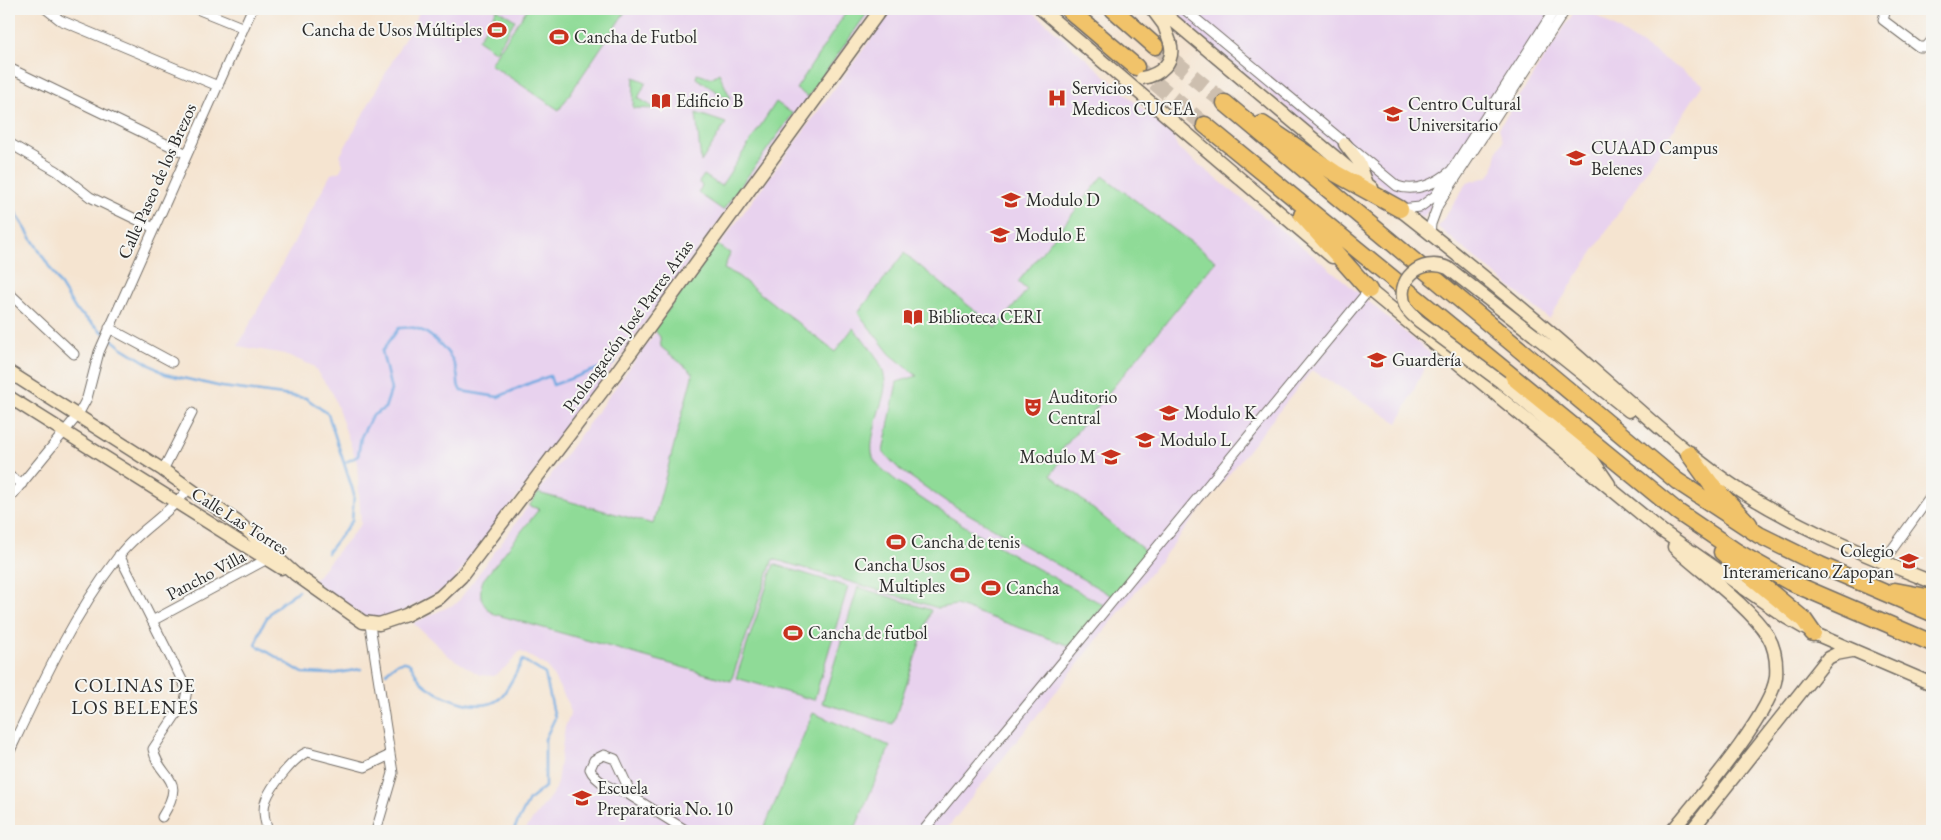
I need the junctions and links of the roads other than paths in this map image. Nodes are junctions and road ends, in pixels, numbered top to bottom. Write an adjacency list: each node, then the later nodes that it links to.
1 (46, 9): 20 (street)
2 (197, 9): 14 (street)
3 (252, 9): 14 (street, Calle Paseo de los Brezos)
4 (881, 9): 61 (main road, Prolongación José Parres Arias)
5 (1041, 9): 18 (main road)
6 (1068, 9): 19 (highway)
7 (1113, 9): 16 (highway)
8 (1152, 9): 16 (main road)
9 (1159, 9): 25 (main road)
10 (1184, 9): 22 (street)
11 (1555, 9): 24 (street)
12 (1566, 9): 26 (street)
13 (1886, 9): 15 (street)
14 (244, 28): 20 (street, Calle Paseo de los Brezos)
15 (1932, 40)
16 (1162, 44): 19 (main road, bridge)
17 (9, 68): 23 (street)
18 (1114, 70): 19 (main road); 30 (main road)
19 (1139, 72)
20 (218, 86): 23 (street, Calle Paseo de los Brezos)
21 (9, 143): 28 (street)
22 (1345, 144): 24 (street); 25 (main road)
23 (187, 154): 28 (street, Calle Paseo de los Brezos)
24 (1452, 170): 26 (street)
25 (1367, 183): 27 (main road)
26 (1442, 193): 27 (street); 29 (street)
27 (1400, 209): 29 (main road); 52 (highway)
28 (154, 228): 32 (street, Calle Paseo de los Brezos)
29 (1430, 234): 39 (main road)
30 (1369, 290): 46 (main road); 50 (highway); 73 (street)
31 (9, 293): 33 (street)
32 (109, 329): 34 (street); 38 (street, Calle Paseo de los Brezos)
33 (74, 354)
34 (172, 362)
35 (9, 372): 38 (main road, Calle Las Torres)
36 (9, 397): 40 (main road, Calle Las Torres)
37 (192, 413): 42 (street)
38 (78, 415): 40 (street, Calle Paseo de los Brezos); 42 (main road, Calle Las Torres)
39 (1659, 428): 41 (main road); 46 (main road, bridge)
40 (66, 433): 44 (street, Calle Paseo de los Brezos); 49 (main road, Calle Las Torres)
41 (1689, 454): 52 (highway); 55 (main road)
42 (163, 470): 45 (main road, Calle Las Torres)
43 (9, 476): 44 (street)
44 (22, 484): 48 (street, Calle Paseo de los Brezos)
45 (189, 488): 49 (street); 54 (main road, Calle Las Torres)
46 (1613, 490): 51 (main road)
47 (1932, 494): 55 (street)
48 (9, 499)
49 (178, 502): 53 (street); 54 (main road, Calle Las Torres)
50 (1678, 512): 62 (highway); 63 (highway)
51 (1662, 531): 62 (main road); 74 (main road)
52 (1759, 535): 57 (highway)
53 (119, 555): 60 (street); 66 (street)
54 (270, 558): 60 (street, Pancho Villa); 61 (main road, Calle Las Torres)
55 (1883, 562): 56 (main road)
56 (1932, 582)
57 (1880, 591): 58 (highway); 59 (highway)
58 (1932, 598)
59 (1932, 612)
60 (152, 621): 69 (street)
61 (370, 625): 67 (street)
62 (1813, 633): 64 (main road)
63 (1932, 643)
64 (1852, 651): 65 (main road); 75 (main road)
65 (1932, 684)
66 (9, 753)
67 (390, 754): 70 (street); 71 (street)
68 (628, 794): 68 (street); 72 (street)
69 (162, 816)
70 (268, 831)
71 (376, 831)
72 (686, 831)
73 (924, 831)
74 (1672, 831)
75 (1691, 831)

